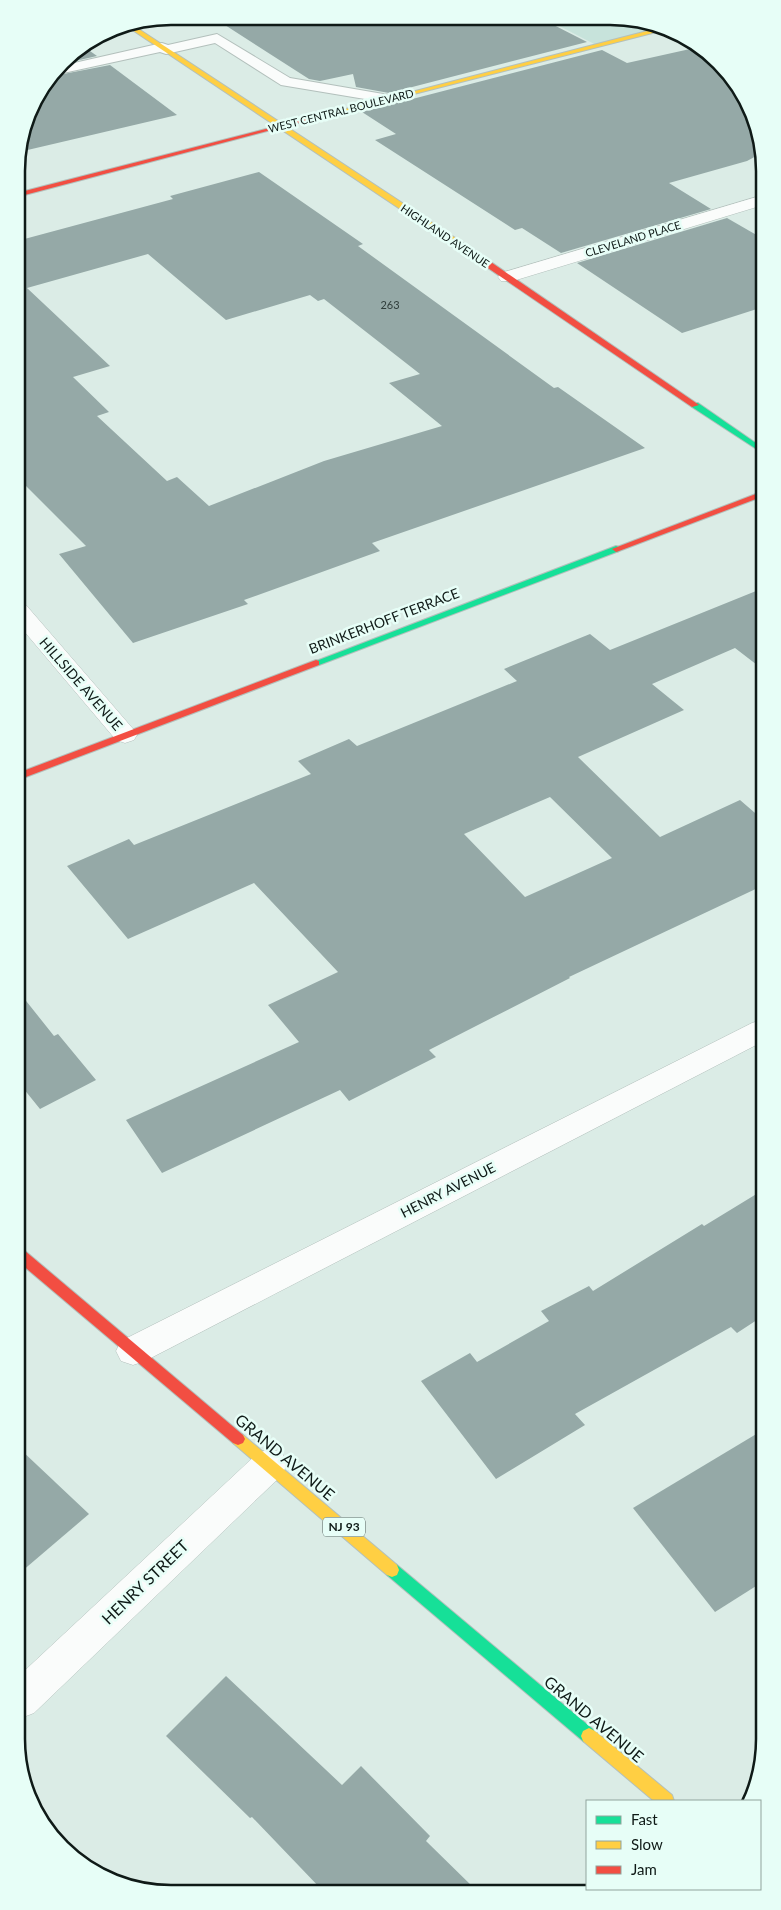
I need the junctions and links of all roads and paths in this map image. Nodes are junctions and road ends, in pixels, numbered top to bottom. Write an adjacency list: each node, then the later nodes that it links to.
1 (136, 29): 3 (street, HIGHLAND AVENUE)
2 (652, 32): 5 (street, WEST CENTRAL BOULEVARD)
3 (164, 49): 4 (lane); 5 (lane); 6 (street, HIGHLAND AVENUE)
4 (67, 69)
5 (390, 99): 6 (street, WEST CENTRAL BOULEVARD)
6 (281, 127): 7 (street, WEST CENTRAL BOULEVARD); 9 (street, HIGHLAND AVENUE)
7 (25, 193)
8 (756, 202): 9 (street, CLEVELAND PLACE)
9 (507, 277): 10 (street, HIGHLAND AVENUE)
10 (756, 447)
11 (756, 496): 13 (street, BRINKERHOFF TERRACE)
12 (25, 618): 13 (street, HILLSIDE AVENUE)
13 (125, 735): 14 (street, BRINKERHOFF TERRACE)
14 (25, 774)
15 (756, 1033): 17 (street, HENRY AVENUE)
16 (25, 1259): 17 (street, GRAND AVENUE / NJ 93)
17 (133, 1351): 18 (street, GRAND AVENUE / NJ 93)
18 (270, 1464): 19 (street, HENRY STREET); 20 (street, GRAND AVENUE / NJ 93)
19 (25, 1696)
20 (665, 1800)

